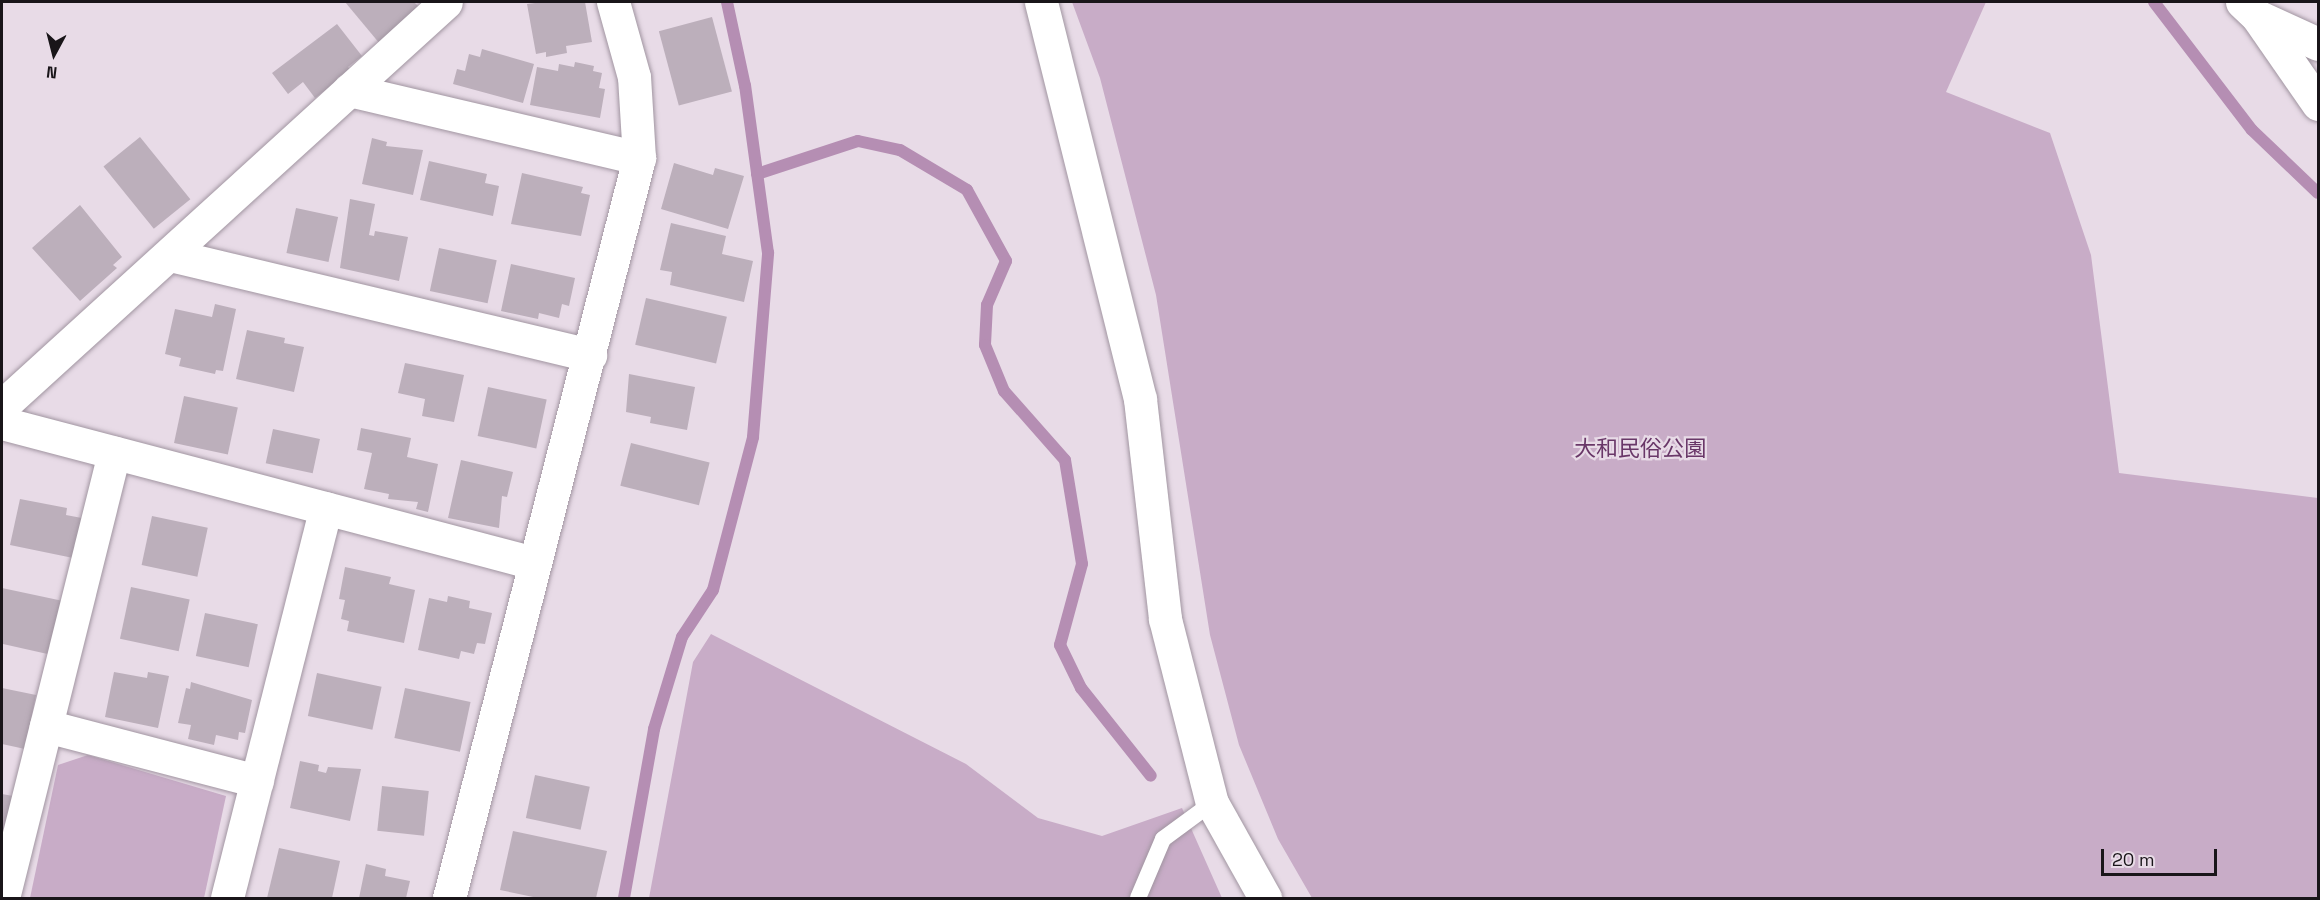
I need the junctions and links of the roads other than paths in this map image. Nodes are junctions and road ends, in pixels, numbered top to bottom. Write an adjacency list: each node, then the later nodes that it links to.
1 (446, 2): 6 (street)
2 (613, 2): 8 (street)
3 (1041, 2): 18 (street)
4 (2250, 9): 5 (street); 7 (street)
5 (2319, 44)
6 (349, 90): 8 (street); 9 (street)
7 (2319, 104)
8 (639, 158): 10 (street)
9 (170, 255): 10 (street); 11 (street)
10 (590, 355): 15 (street)
11 (2, 406)
12 (2, 423): 13 (street)
13 (114, 453): 14 (street); 16 (street)
14 (326, 508): 15 (street); 17 (street)
15 (534, 562): 21 (street)
16 (46, 726): 17 (street); 19 (street)
17 (257, 781): 20 (street)
18 (1212, 803): 22 (lane); 23 (street)
19 (3, 898)
20 (227, 898)
21 (449, 898)
22 (1138, 898)
23 (1265, 898)

